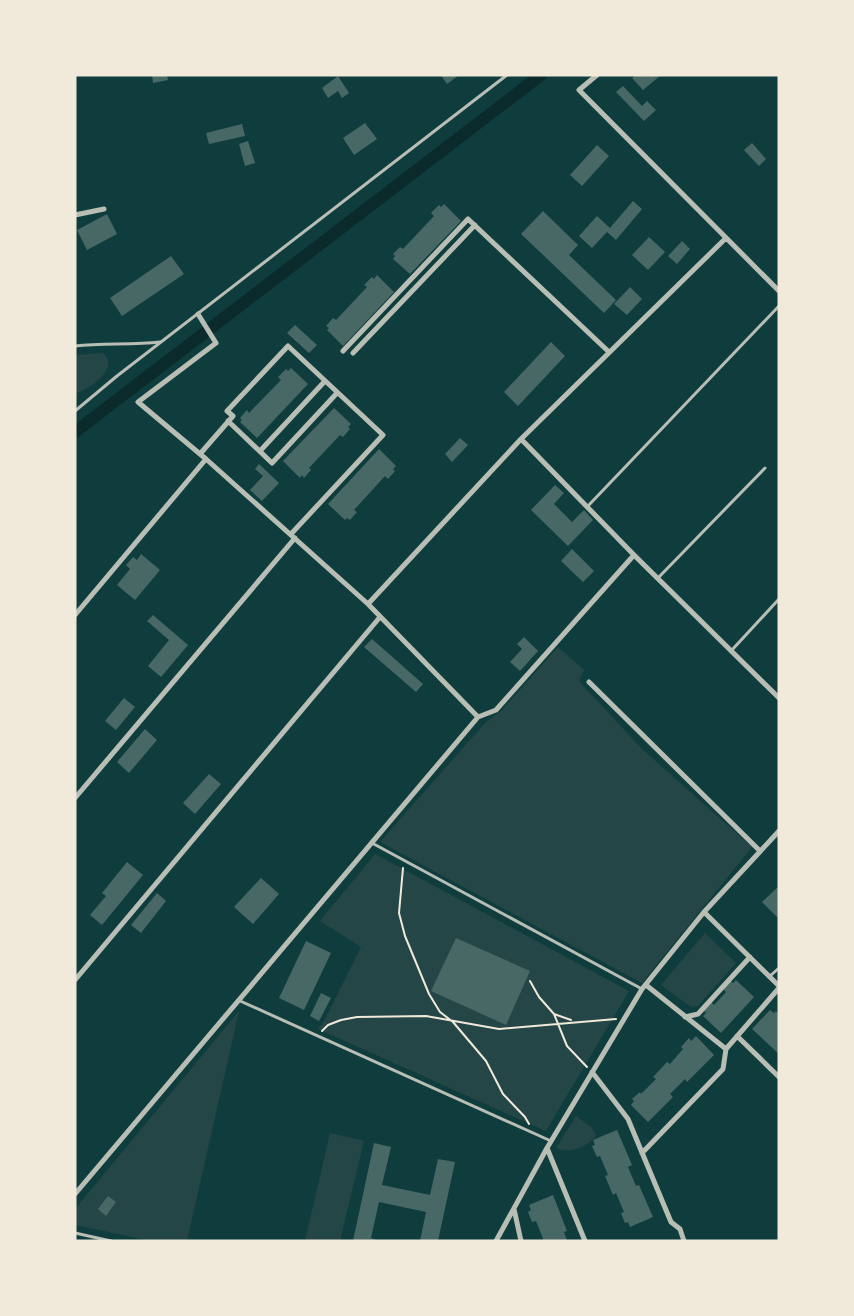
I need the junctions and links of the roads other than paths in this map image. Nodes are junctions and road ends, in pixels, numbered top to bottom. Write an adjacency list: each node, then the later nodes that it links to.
1 (507, 75): 9 (lane)
2 (597, 75): 6 (street)
3 (104, 209): 4 (street)
4 (75, 215)
5 (475, 225): 12 (street); 13 (street); 14 (street)
6 (726, 238): 7 (street); 14 (street)
7 (779, 291)
8 (779, 306): 24 (lane)
9 (198, 314): 10 (lane); 21 (street)
10 (162, 342): 11 (lane); 17 (lane)
11 (75, 346)
12 (343, 351)
13 (353, 352)
14 (609, 352): 19 (street)
15 (325, 381): 16 (street); 18 (street); 20 (street)
16 (337, 393): 20 (street); 25 (street)
17 (75, 411)
18 (228, 421): 20 (street); 21 (street)
19 (521, 439): 24 (street); 29 (street)
20 (260, 451)
21 (200, 454): 22 (street)
22 (206, 459): 25 (street); 30 (street)
23 (765, 468): 27 (lane)
24 (587, 507): 26 (street)
25 (293, 536): 29 (street); 36 (street)
26 (634, 555): 27 (street); 35 (street)
27 (658, 578): 32 (street)
28 (779, 599): 32 (lane)
29 (368, 604): 31 (street)
30 (75, 615)
31 (380, 617): 35 (street); 44 (street)
32 (731, 651): 34 (street)
33 (590, 682): 39 (street)
34 (779, 698)
35 (478, 717): 38 (street)
36 (75, 798)
37 (779, 831): 39 (street)
38 (371, 843): 45 (lane); 47 (street)
39 (760, 850): 40 (street)
40 (705, 912): 41 (street); 45 (street)
41 (750, 957): 43 (street); 48 (street)
42 (779, 968): 43 (lane)
43 (770, 976): 46 (street)
44 (75, 980)
45 (644, 987): 48 (street); 51 (street)
46 (779, 987): 49 (street)
47 (238, 1000): 53 (lane); 56 (street)
48 (685, 1017): 50 (street)
49 (737, 1036): 50 (street); 52 (street)
50 (726, 1049): 55 (street)
51 (592, 1072): 53 (street); 55 (street)
52 (779, 1077)
53 (551, 1141): 54 (street)
54 (547, 1148): 57 (street); 62 (street)
55 (642, 1153): 63 (street)
56 (75, 1194)
57 (514, 1209): 60 (street); 61 (street)
58 (75, 1233): 59 (lane)
59 (111, 1241)
60 (496, 1241)
61 (521, 1241)
62 (585, 1241)
63 (684, 1241)

